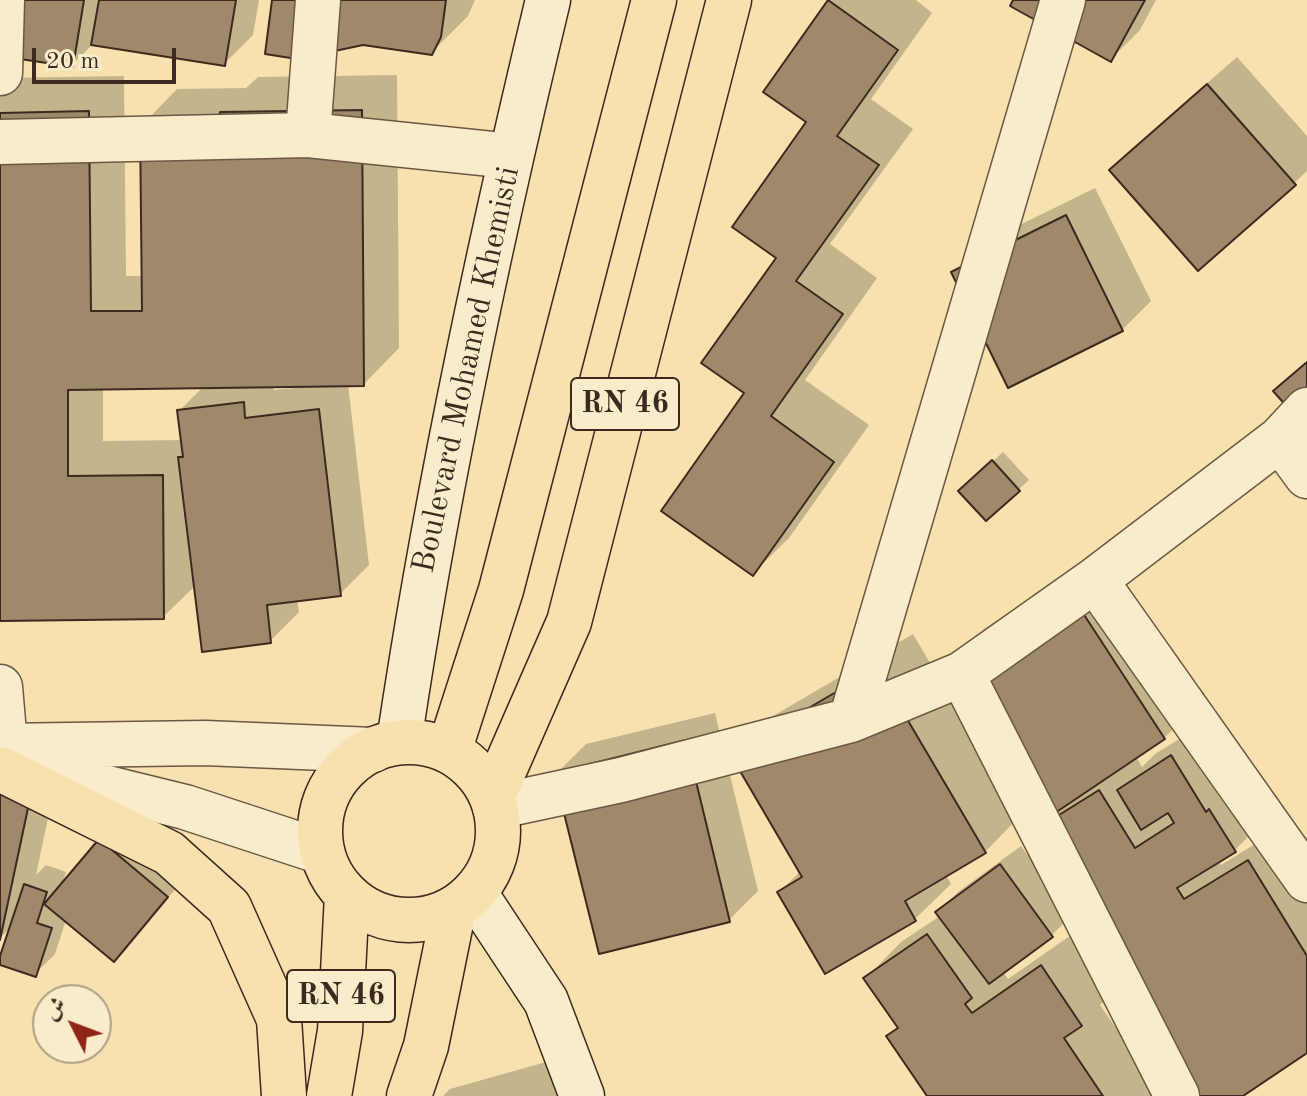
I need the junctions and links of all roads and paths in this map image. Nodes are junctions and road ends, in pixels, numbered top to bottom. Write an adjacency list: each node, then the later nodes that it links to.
1 (2, 0): 7 (street)
2 (318, 0): 8 (street)
3 (548, 0): 10 (street, Boulevard Mohamed Khemisti)
4 (654, 0): 18 (main road, RN 46)
5 (729, 0): 20 (main road, RN 46)
6 (1063, 0): 16 (street)
7 (0, 73)
8 (308, 135): 9 (street); 10 (street)
9 (0, 142)
10 (511, 156): 17 (street, Boulevard Mohamed Khemisti)
11 (1294, 424): 12 (street); 13 (street)
12 (1307, 476)
13 (1095, 580): 14 (street); 22 (street)
14 (962, 674): 16 (street); 29 (street)
15 (0, 687): 19 (street)
16 (851, 720): 20 (street)
17 (386, 746): 18 (main road); 19 (street); 21 (main road)
18 (449, 751): 20 (main road)
19 (1, 755): 21 (street); 25 (main road)
20 (494, 802): 24 (main road)
21 (322, 852): 23 (main road)
22 (1307, 880)
23 (347, 895): 24 (main road); 26 (main road, RN 46)
24 (464, 900): 27 (main road, RN 46); 28 (street)
25 (284, 1096)
26 (329, 1096)
27 (409, 1096)
28 (582, 1096)
29 (1177, 1096)

